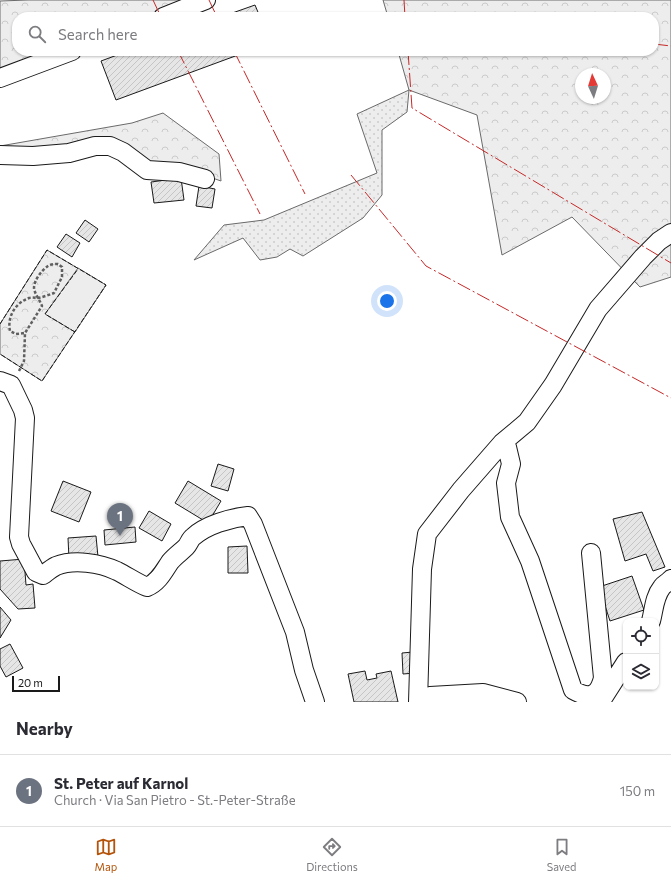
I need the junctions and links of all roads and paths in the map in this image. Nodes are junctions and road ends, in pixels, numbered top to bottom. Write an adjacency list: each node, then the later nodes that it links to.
1 (206, 0): 2 (street)
2 (176, 12)
3 (59, 56): 4 (street)
4 (0, 78)
5 (0, 155): 6 (street)
6 (204, 179)
7 (671, 232): 11 (street)
8 (38, 298): 8 (path); 9 (path); 9 (path)
9 (26, 333): 10 (path)
10 (4, 382): 17 (street)
11 (502, 443): 16 (street); 18 (street)
12 (591, 553): 16 (street)
13 (671, 579): 14 (street)
14 (652, 618)
15 (623, 666): 16 (street)
16 (603, 693)
17 (315, 702)
18 (419, 702): 19 (street)
19 (517, 702)

